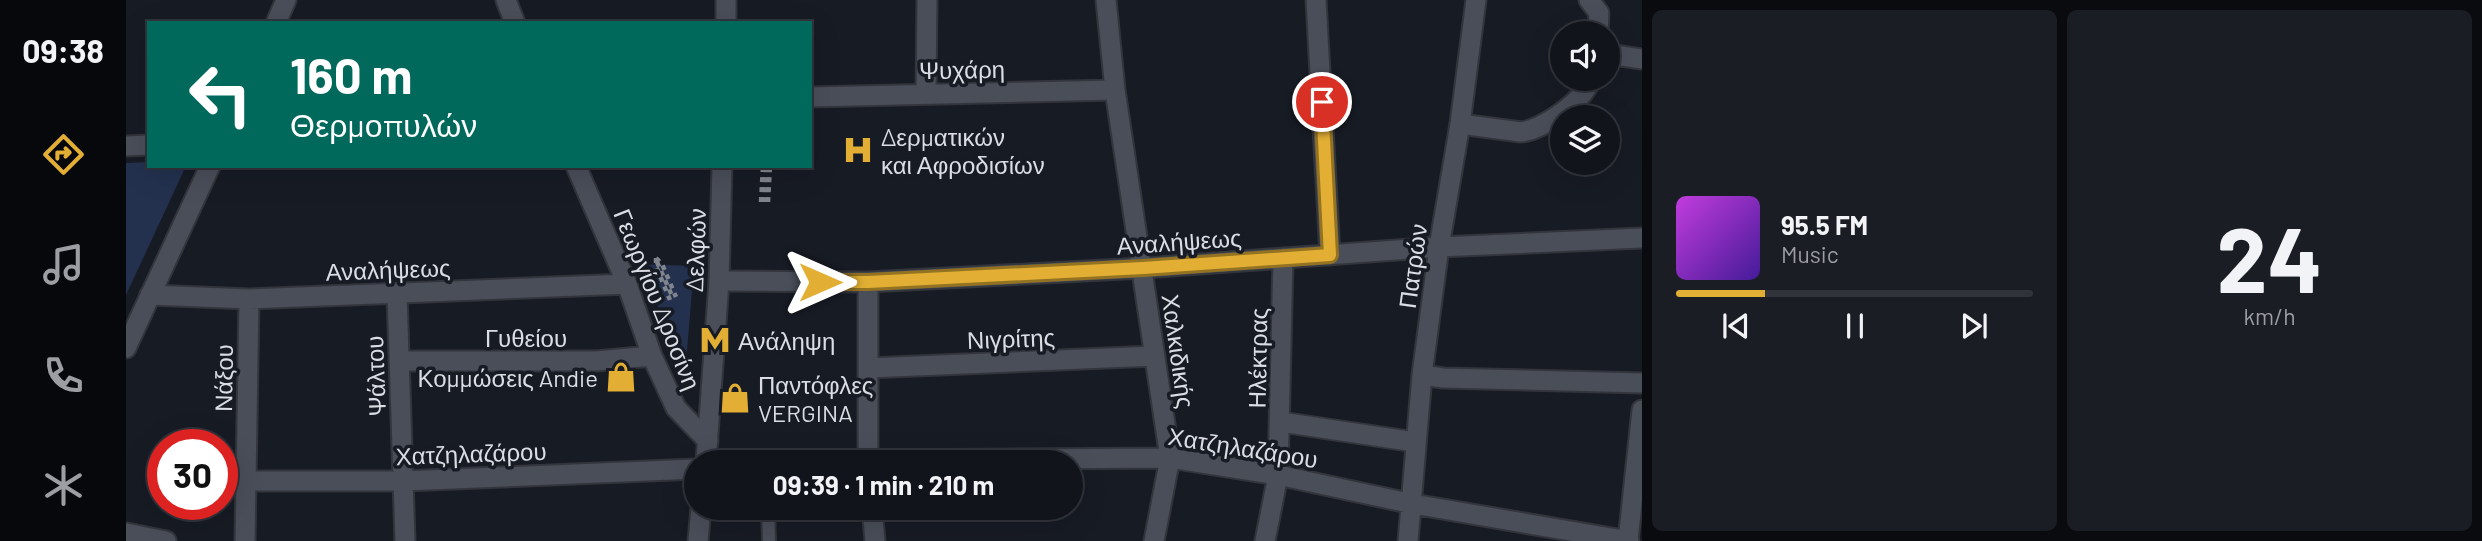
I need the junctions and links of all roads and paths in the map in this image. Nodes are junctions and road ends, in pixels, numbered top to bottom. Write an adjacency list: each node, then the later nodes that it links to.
1 (286, 0): 9 (street)
2 (506, 0): 10 (street)
3 (726, 0): 11 (street)
4 (927, 0): 17 (street)
5 (1106, 0): 15 (street, Χαλκιδικής)
6 (1316, 0): 29 (street)
7 (1476, 0): 19 (street, Πατρών)
8 (1589, 0): 12 (street)
9 (277, 21)
10 (514, 21)
11 (726, 21)
12 (1599, 21)
13 (1620, 56): 14 (street)
14 (1642, 59)
15 (1115, 90): 17 (street, Ψυχάρη); 32 (street, Χαλκιδικής)
16 (1585, 91): 19 (street)
17 (926, 94): 18 (street, Ψυχάρη)
18 (812, 97)
19 (1460, 124): 28 (street, Πατρών)
20 (147, 145): 21 (street)
21 (126, 146)
22 (209, 168): 37 (street)
23 (577, 168): 35 (street, Γεωργίου Δροσίνη)
24 (722, 168): 33 (street, Δελφών)
25 (766, 168): 26 (path)
26 (764, 202)
27 (1642, 239): 28 (street, Αναλήψεως)
28 (1439, 247): 29 (street, Αναλήψεως); 45 (street, Πατρών)
29 (1330, 255): 31 (street, Αναλήψεως)
30 (656, 258): 38 (path)
31 (1283, 258): 32 (street, Αναλήψεως); 48 (street, Ηλέκτρας)
32 (1143, 268): 34 (street, Αναλήψεως); 42 (street, Χαλκιδικής)
33 (719, 281): 34 (street, Αναλήψεως); 49 (street, Δελφών)
34 (868, 282): 44 (street)
35 (627, 284): 36 (street, Αναλήψεως); 41 (street, Γεωργίου Δροσίνη)
36 (397, 294): 39 (street, Αναλήψεως); 43 (street, Ψάλτου)
37 (150, 295): 39 (street, Αναλήψεως); 40 (street)
38 (673, 298)
39 (249, 299): 58 (street, Νάξου)
40 (126, 348)
41 (652, 356): 43 (street, Γυθείου); 49 (street, Γεωργίου Δροσίνη)
42 (1155, 356): 44 (street, Νιγρίτης); 53 (street, Χαλκιδικής)
43 (399, 361): 59 (street, Ψάλτου)
44 (868, 368): 52 (street)
45 (1422, 375): 46 (street); 50 (street, Πατρών)
46 (1642, 383)
47 (1642, 410): 57 (street)
48 (1281, 422): 50 (street); 56 (street, Ηλέκτρας)
49 (708, 441): 51 (street, Δελφών)
50 (1415, 442): 60 (street, Πατρών)
51 (707, 450)
52 (868, 450)
53 (1170, 458): 54 (street, Χατζηλαζάρου); 56 (street, Χατζηλαζάρου); 71 (street, Χαλκιδικής)
54 (1083, 459)
55 (684, 469): 59 (street, Χατζηλαζάρου)
56 (1278, 475): 60 (street, Χατζηλαζάρου); 72 (street, Ηλέκτρας)
57 (1639, 475): 74 (street)
58 (246, 481): 59 (street, Χατζηλαζάρου); 67 (street, Νάξου)
59 (403, 481): 68 (street, Ψάλτου)
60 (1413, 504): 73 (street, Πατρών); 74 (street, Χατζηλαζάρου)
61 (700, 520): 69 (street)
62 (768, 520): 65 (lane)
63 (873, 520): 70 (street)
64 (126, 533): 66 (street)
65 (769, 540)
66 (166, 541)
67 (245, 541)
68 (405, 541)
69 (698, 541)
70 (875, 541)
71 (1154, 541)
72 (1265, 541)
73 (1408, 541)
74 (1628, 541)

